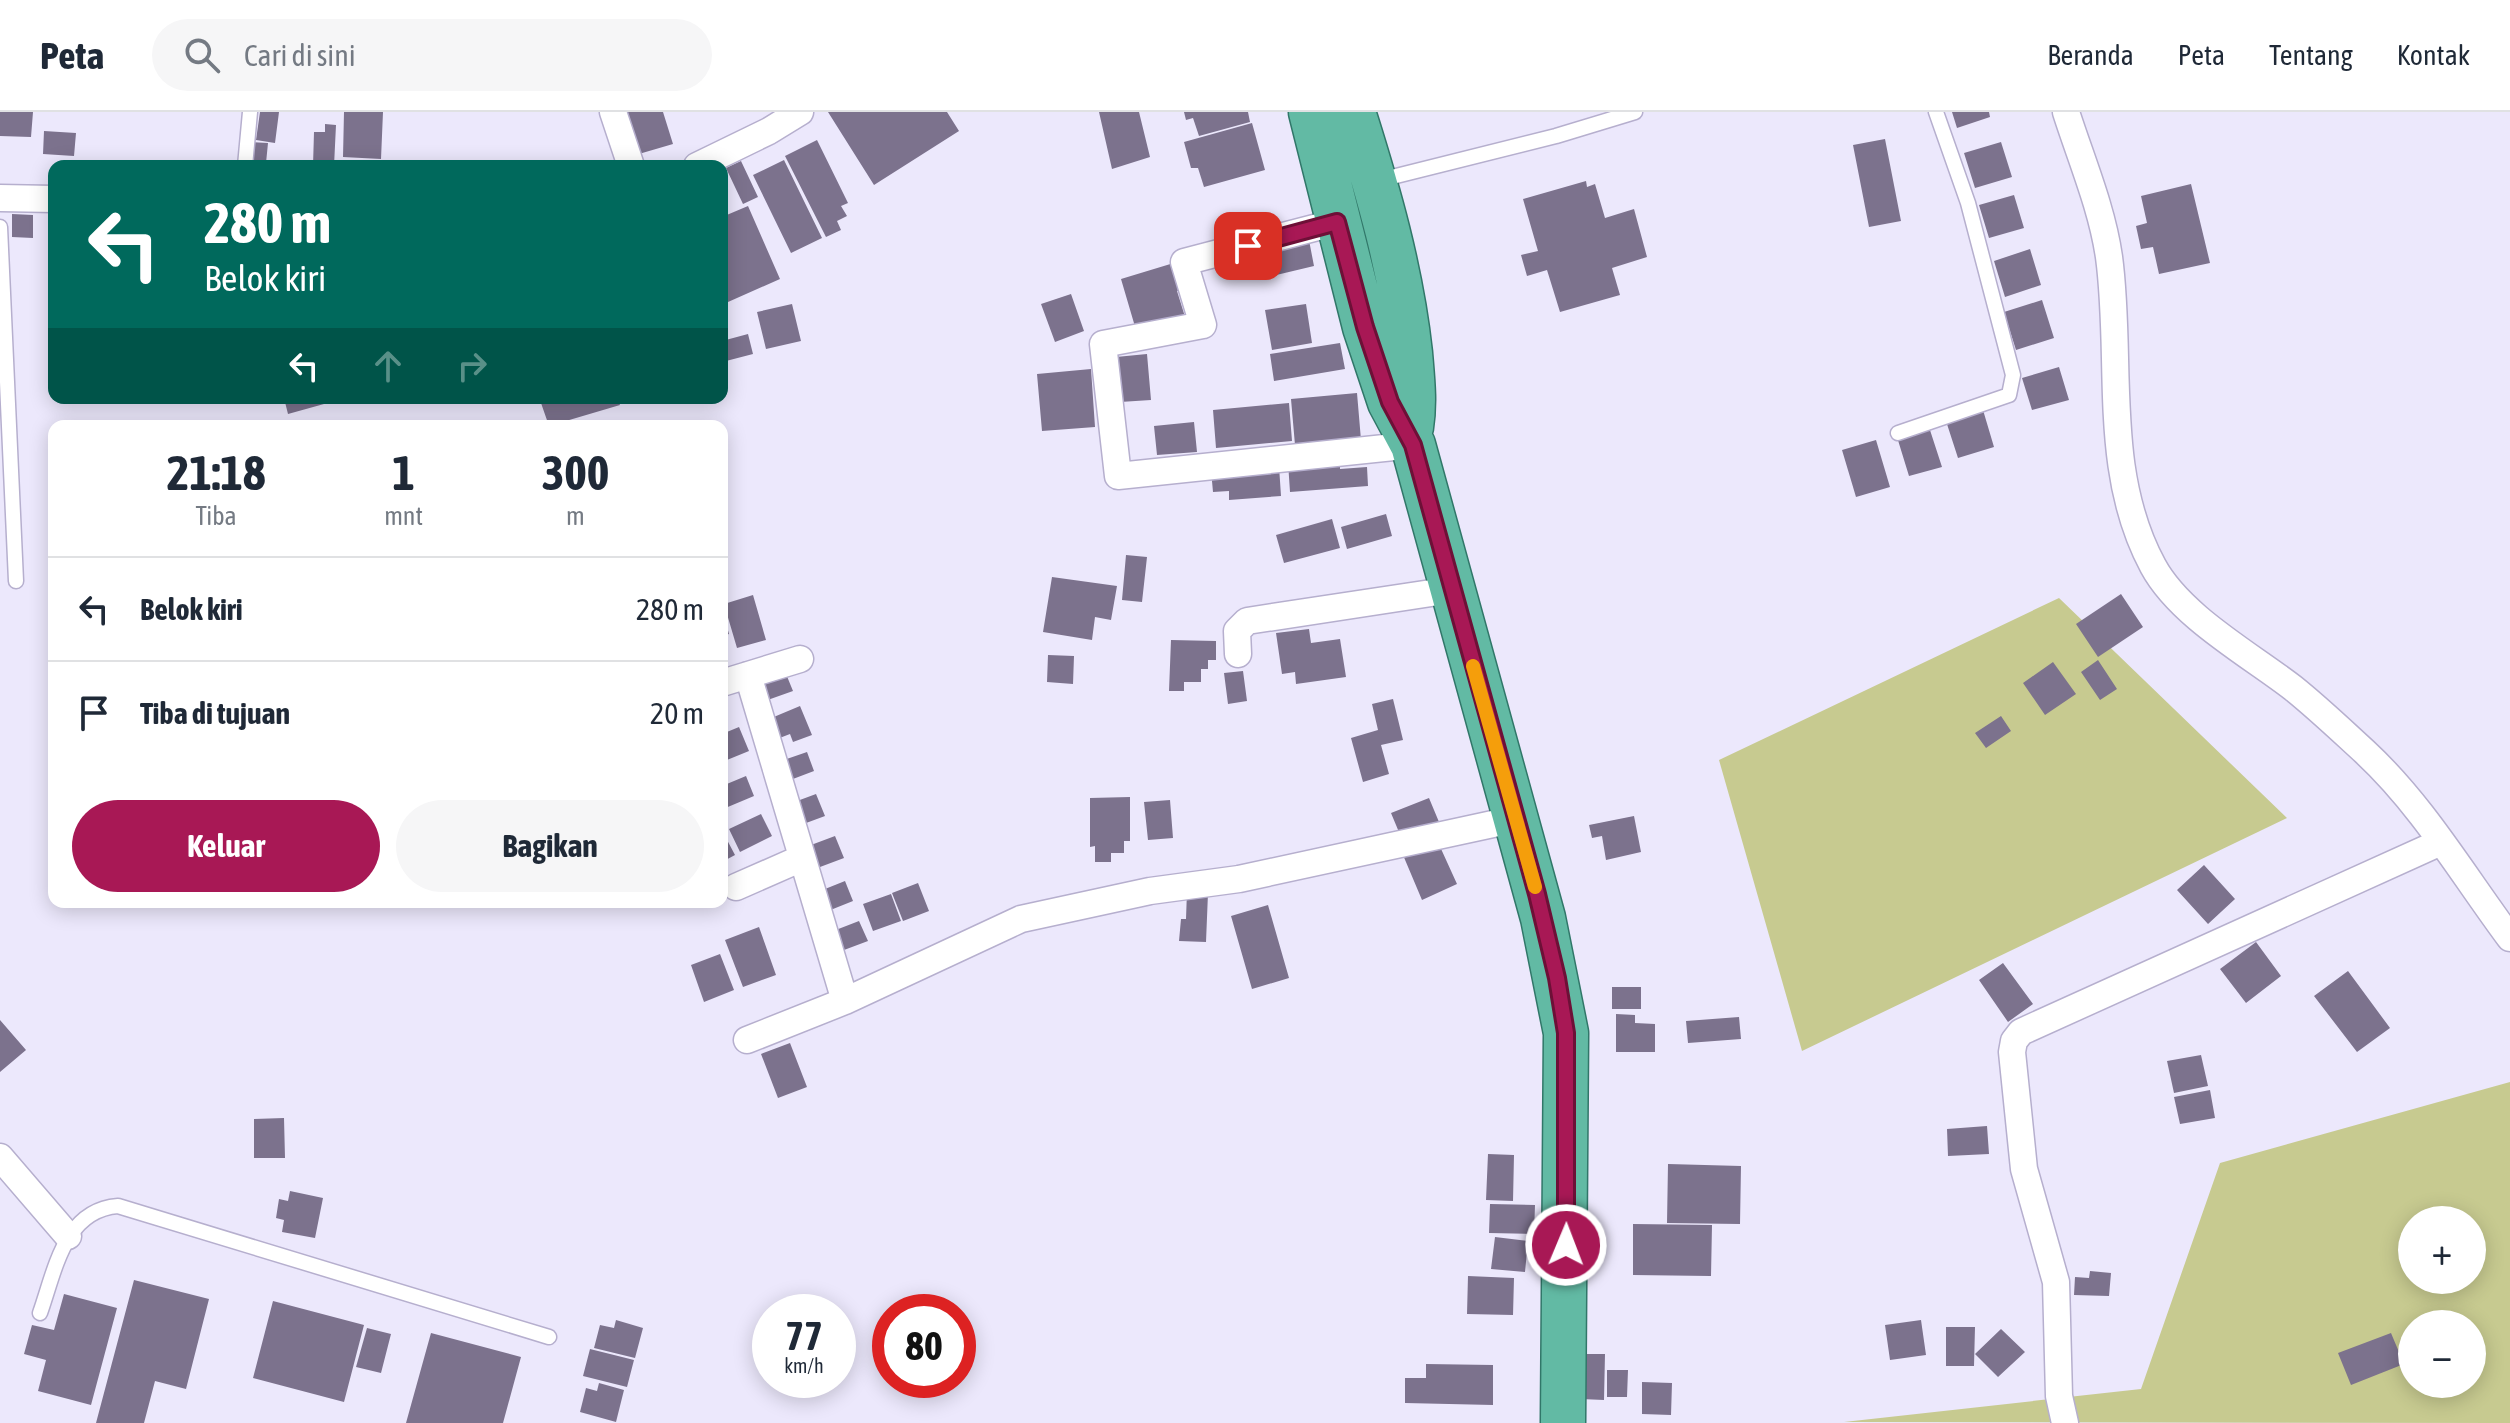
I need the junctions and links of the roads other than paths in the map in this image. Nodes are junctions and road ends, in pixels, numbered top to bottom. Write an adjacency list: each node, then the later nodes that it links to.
1 (250, 112): 9 (lane)
2 (613, 112): 10 (street)
3 (800, 112): 11 (street)
4 (1311, 112): 15 (highway)
5 (1353, 112): 12 (highway)
6 (1635, 112): 12 (lane)
7 (1936, 112): 17 (lane)
8 (2066, 112): 26 (street)
9 (246, 160)
10 (629, 160)
11 (709, 160)
12 (1375, 181): 18 (highway)
13 (0, 198): 14 (street)
14 (48, 199)
15 (1337, 222): 18 (highway); 18 (street)
16 (0, 227): 19 (lane)
17 (1898, 433)
18 (1411, 439): 20 (highway)
19 (16, 581)
20 (1451, 590): 21 (street); 25 (highway)
21 (1238, 654)
22 (800, 659): 23 (street)
23 (748, 675): 24 (street); 27 (street)
24 (728, 681)
25 (1516, 819): 30 (street); 36 (highway)
26 (2441, 842): 29 (street); 37 (street)
27 (802, 858): 28 (street); 30 (street)
28 (736, 887)
29 (2510, 938)
30 (845, 1001): 31 (street)
31 (747, 1040)
32 (0, 1157): 33 (street)
33 (68, 1236): 34 (lane); 35 (lane)
34 (40, 1313)
35 (549, 1337)
36 (1563, 1423)
37 (2065, 1423)

